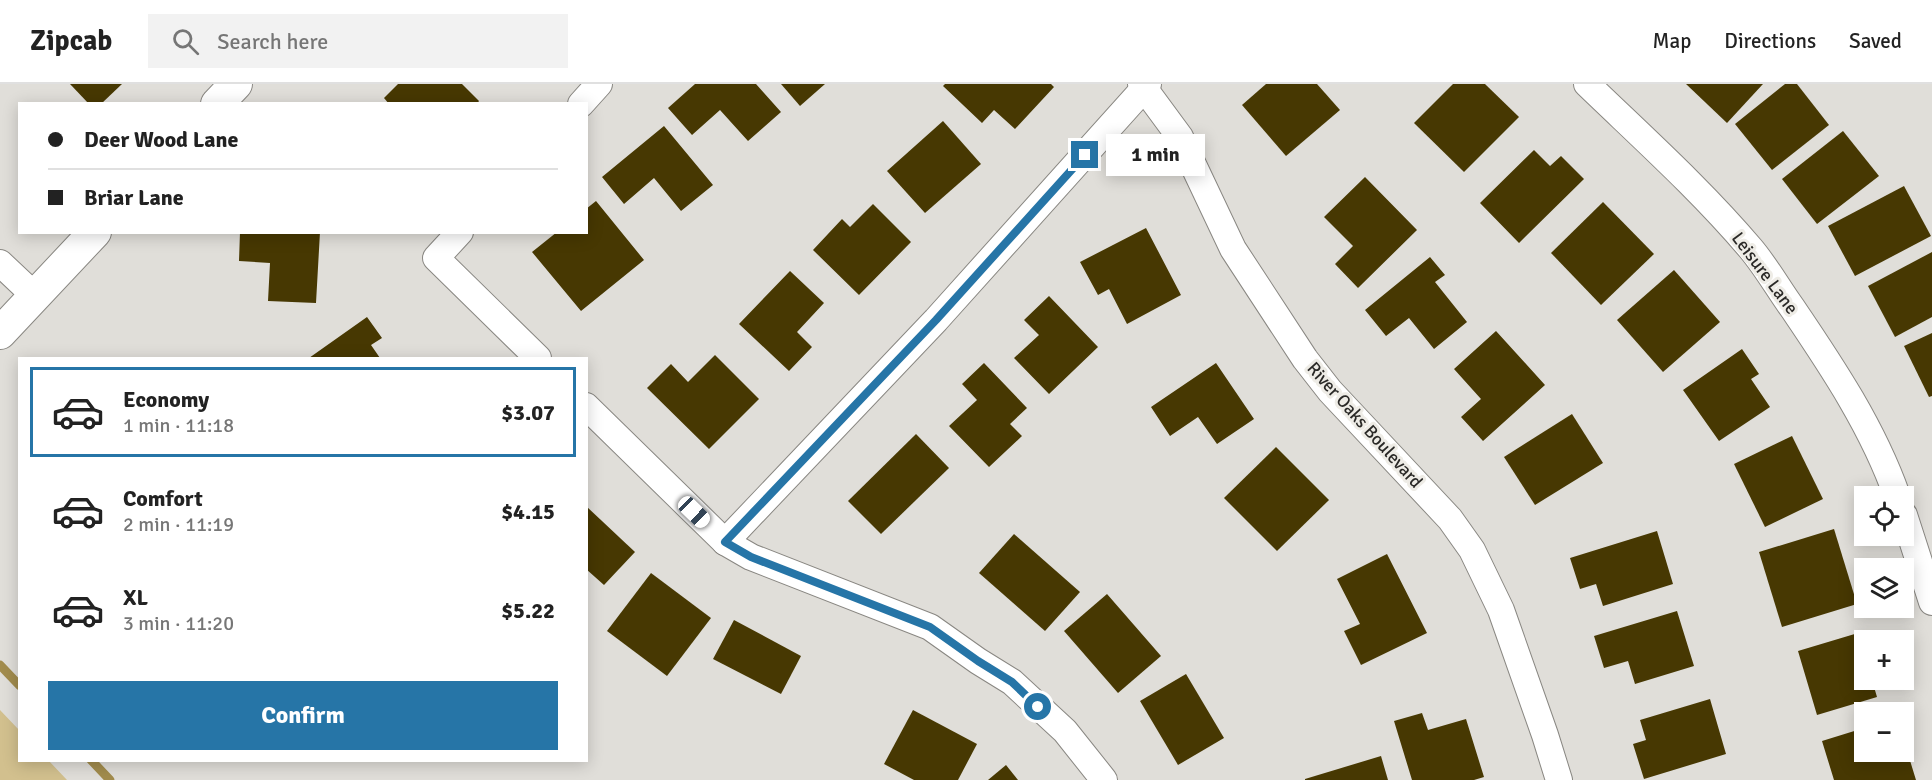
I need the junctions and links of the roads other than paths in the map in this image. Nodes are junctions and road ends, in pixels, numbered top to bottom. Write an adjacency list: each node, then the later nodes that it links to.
1 (236, 84): 5 (street)
2 (599, 84): 6 (street)
3 (1587, 84): 14 (street, Leisure Lane)
4 (1145, 85): 15 (street); 19 (street, River Oaks Boulevard)
5 (219, 102)
6 (583, 102)
7 (93, 234): 10 (street)
8 (457, 234): 12 (street)
9 (0, 263): 10 (street)
10 (35, 296): 11 (street)
11 (0, 333)
12 (537, 357)
13 (588, 408): 15 (street)
14 (1894, 486)
15 (725, 542): 18 (street)
16 (1914, 546): 17 (street)
17 (1932, 602)
18 (1104, 780)
19 (1559, 780)

